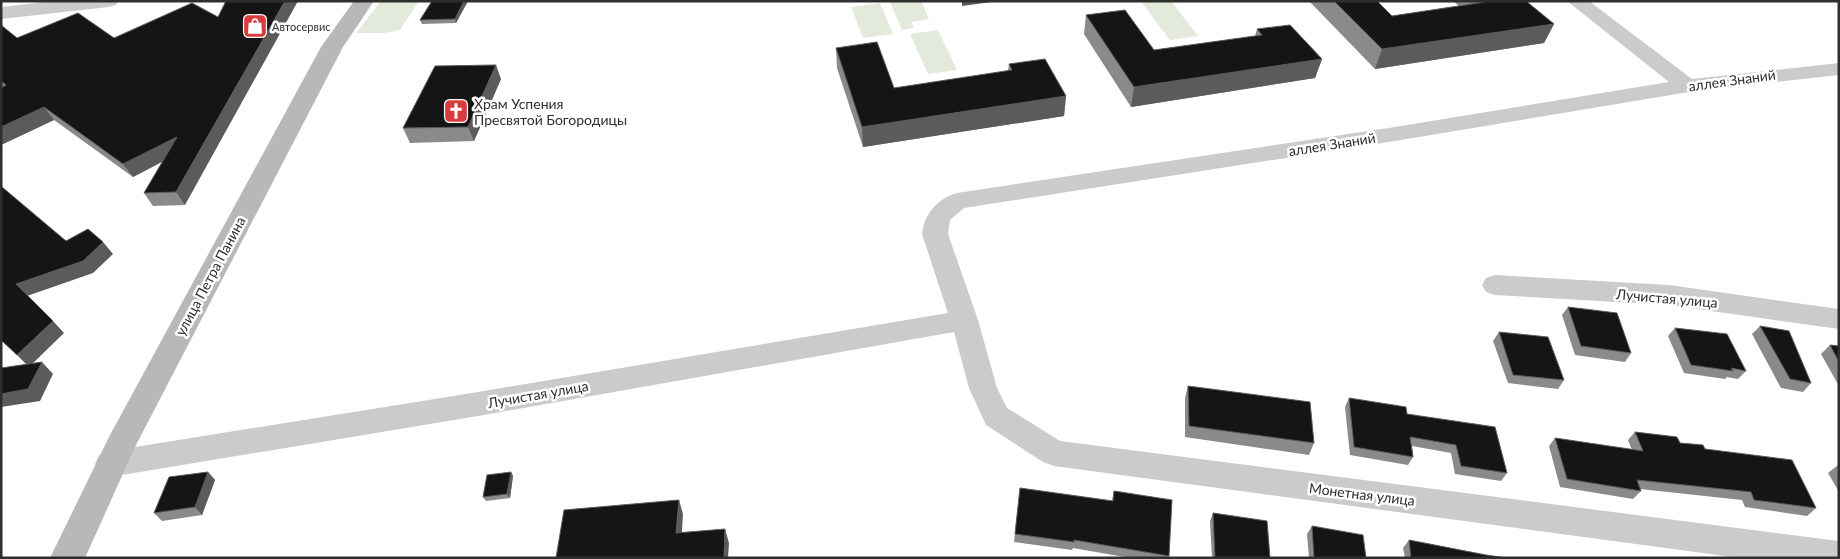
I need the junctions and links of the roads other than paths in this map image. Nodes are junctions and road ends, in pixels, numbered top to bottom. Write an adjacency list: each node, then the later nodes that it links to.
1 (109, 1): 4 (street)
2 (364, 1): 10 (main road, улица Петра Панина)
3 (1576, 1): 6 (street)
4 (1, 13)
5 (1839, 69): 6 (street, аллея Знаний)
6 (1688, 86): 8 (street, аллея Знаний)
7 (1495, 286): 9 (street, Лучистая улица)
8 (964, 320): 10 (street, Лучистая улица); 11 (street, Монетная улица)
9 (1839, 320)
10 (110, 464): 12 (main road, улица Петра Панина)
11 (1839, 556)
12 (67, 558)

